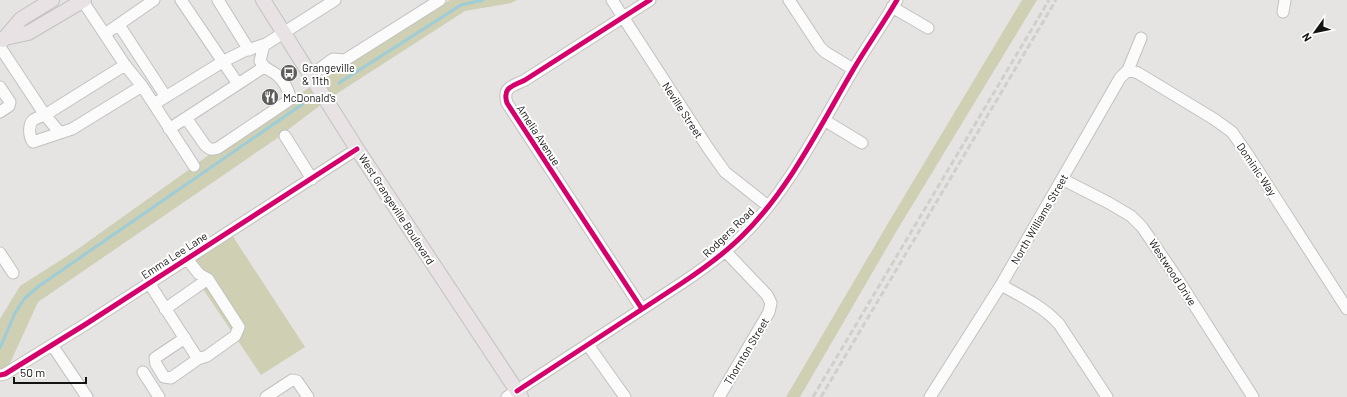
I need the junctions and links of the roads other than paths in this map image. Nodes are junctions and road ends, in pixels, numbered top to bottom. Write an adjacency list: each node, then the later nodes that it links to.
1 (52, 0): 21 (main road)
2 (83, 0): 19 (street); 21 (main road)
3 (154, 0): 16 (street)
4 (181, 0): 24 (street)
5 (218, 0): 23 (street)
6 (263, 0): 18 (main road, West Grangeville Boulevard)
7 (335, 0): 18 (street)
8 (440, 0): 29 (street)
9 (612, 0): 15 (street, Neville Street)
10 (650, 0): 15 (street, Amelia Avenue)
11 (789, 0): 27 (street)
12 (1285, 0): 14 (street)
13 (894, 4): 17 (street); 27 (street, Rodgers Road)
14 (1282, 12)
15 (623, 17): 47 (street, Neville Street); 56 (street, Amelia Avenue)
16 (119, 25): 19 (street); 33 (street)
17 (928, 28)
18 (284, 32): 22 (street); 29 (main road, West Grangeville Boulevard)
19 (105, 34): 25 (street)
20 (1141, 38): 28 (street, North Williams Street)
21 (2, 42): 36 (street)
22 (264, 45): 23 (street); 26 (street)
23 (249, 50): 24 (street)
24 (224, 61): 30 (street); 33 (street)
25 (126, 65): 31 (street); 36 (street)
26 (264, 67): 30 (street); 37 (street)
27 (853, 69): 38 (street, Rodgers Road)
28 (1128, 70): 46 (street, North Williams Street); 57 (street, Dominic Way)
29 (311, 75): 43 (main road, West Grangeville Boulevard)
30 (238, 84): 37 (street)
31 (142, 86): 34 (street); 40 (street)
32 (0, 87): 35 (street)
33 (166, 97): 34 (street)
34 (154, 104): 39 (street)
35 (0, 112)
36 (45, 115): 40 (street); 40 (street)
37 (186, 118): 39 (street)
38 (824, 120): 42 (street); 47 (street, Rodgers Road)
39 (169, 129): 44 (street)
40 (60, 133)
41 (285, 136): 45 (street)
42 (862, 143)
43 (357, 149): 45 (street, Emma Lee Lane); 64 (main road, West Grangeville Boulevard)
44 (194, 166)
45 (312, 179): 50 (street, Emma Lee Lane)
46 (1062, 179): 54 (street, North Williams Street); 73 (street, Westwood Drive)
47 (768, 206): 48 (street, Rodgers Road)
48 (725, 251): 56 (street, Rodgers Road); 70 (street, Thornton Street)
49 (0, 252): 51 (street)
50 (187, 259): 52 (street); 53 (street, Emma Lee Lane)
51 (14, 273)
52 (208, 279): 55 (street); 61 (street)
53 (149, 283): 55 (street); 59 (street, Emma Lee Lane)
54 (1001, 285): 71 (street, North Williams Street); 72 (street)
55 (165, 308): 58 (street)
56 (642, 309): 60 (street, Rodgers Road)
57 (1347, 309)
58 (185, 338): 61 (street); 61 (street)
59 (52, 345): 63 (street, Emma Lee Lane); 66 (street)
60 (588, 345): 64 (street, Rodgers Road); 69 (street)
61 (198, 359)
62 (143, 372): 65 (street)
63 (0, 375)
64 (515, 395)
65 (156, 396)
66 (87, 397)
67 (266, 397): 68 (street)
68 (308, 397)
69 (625, 397)
70 (718, 397)
71 (930, 397)
72 (1107, 397)
73 (1253, 397)

